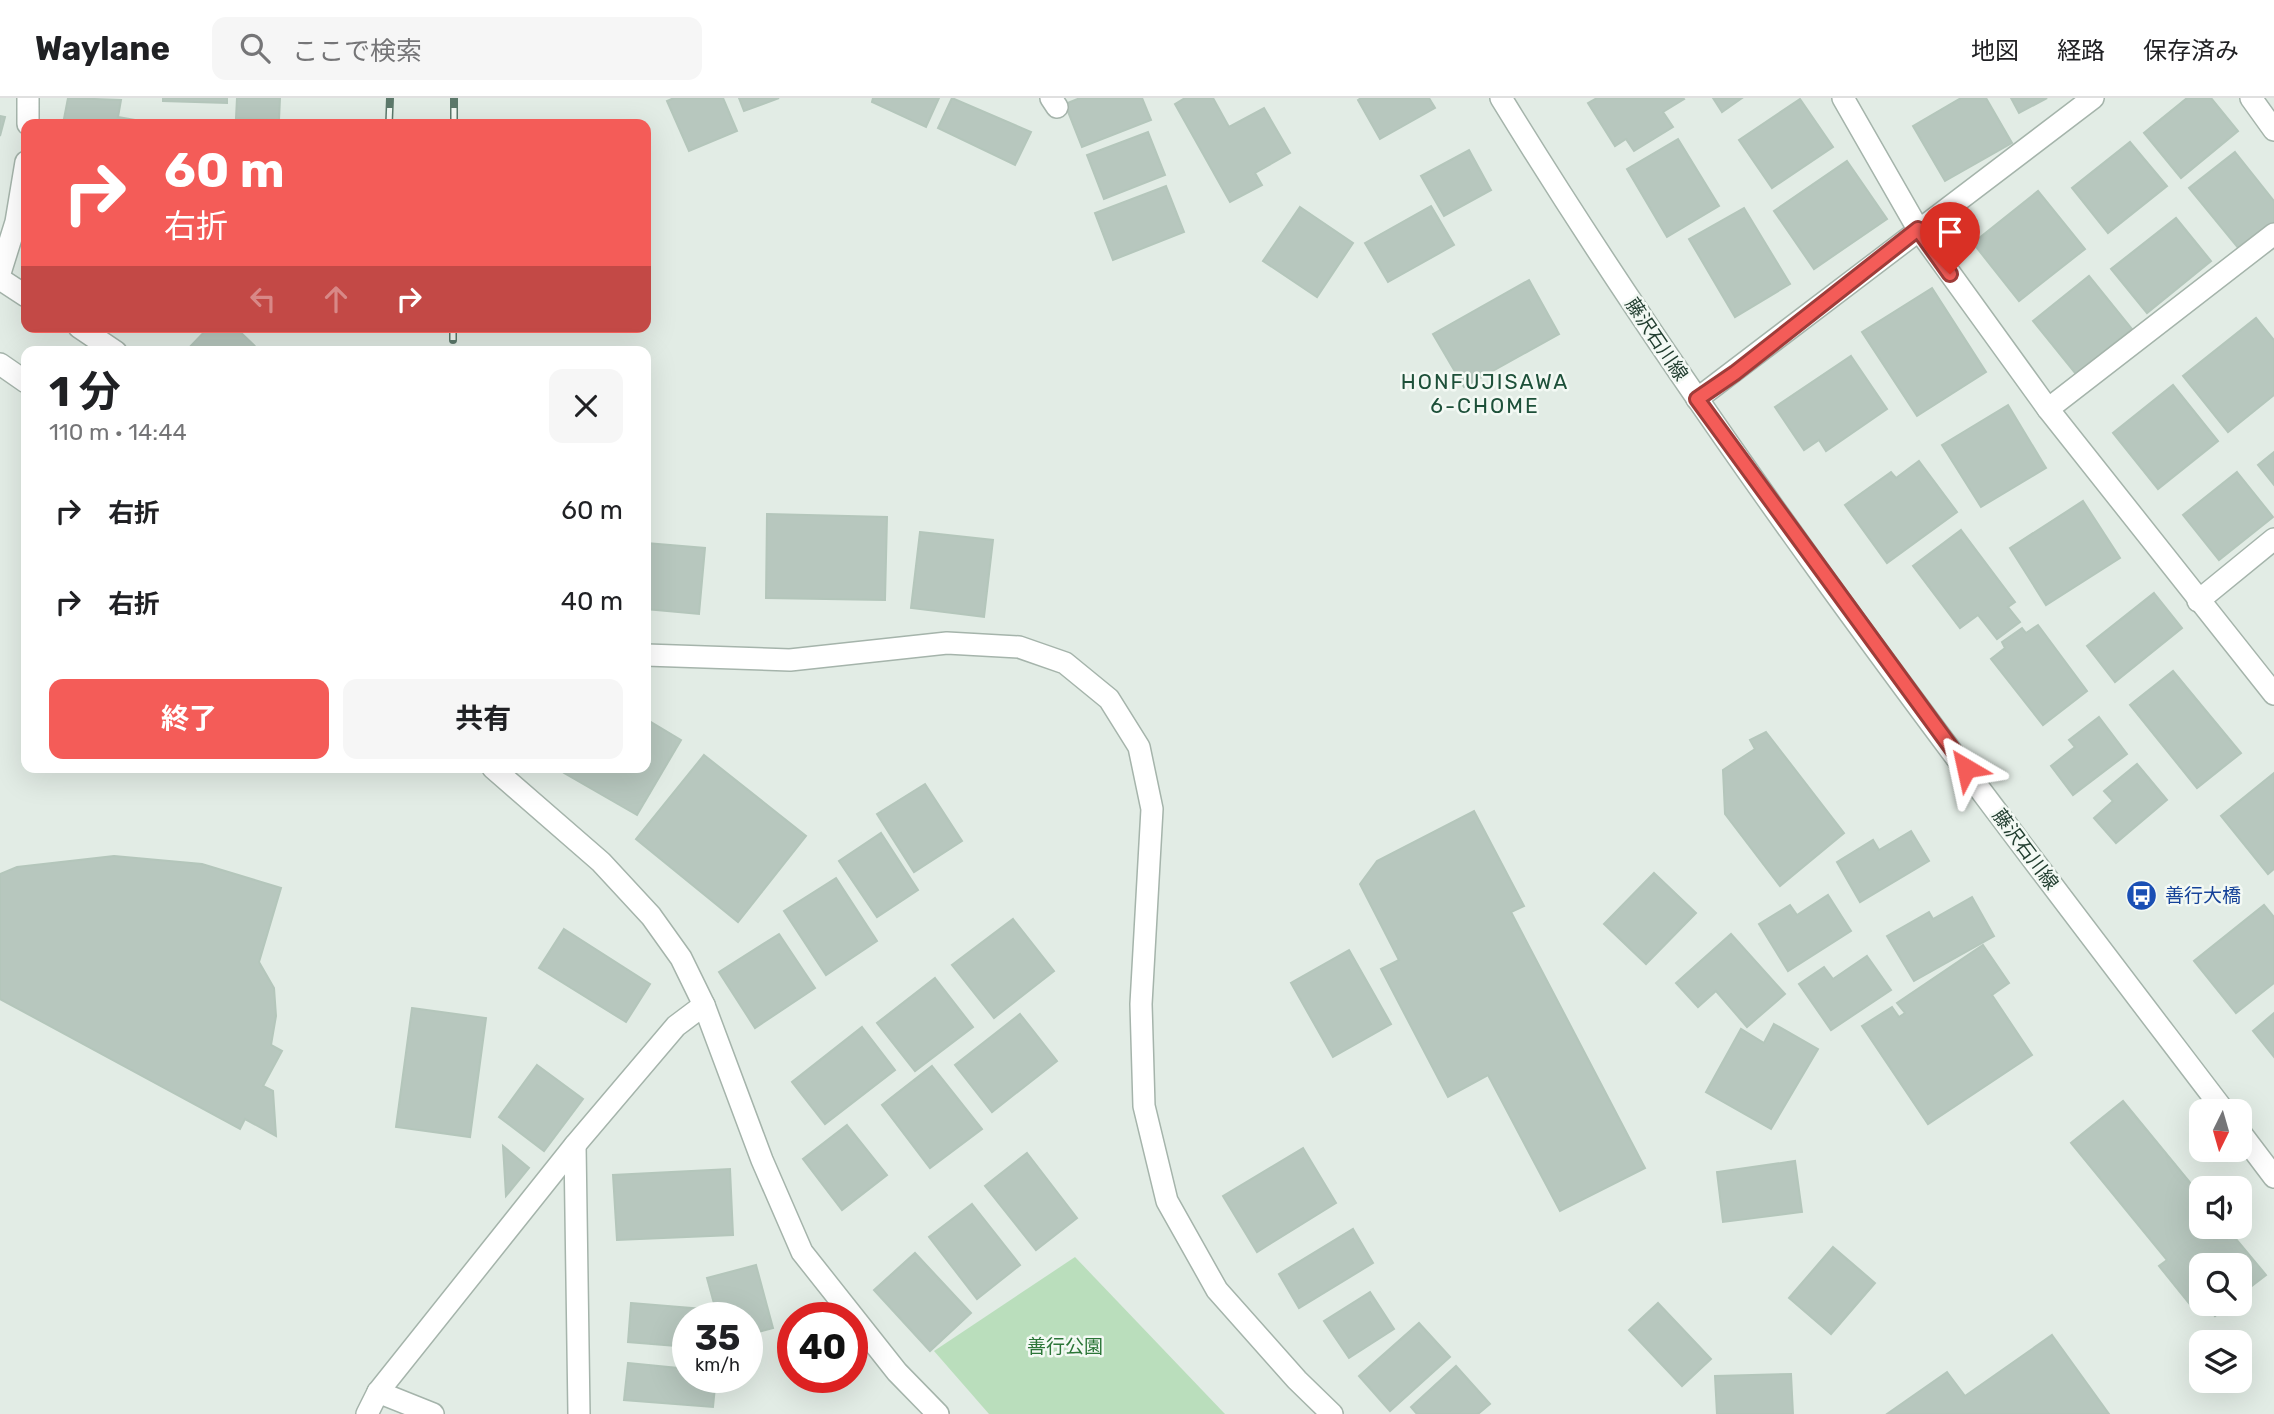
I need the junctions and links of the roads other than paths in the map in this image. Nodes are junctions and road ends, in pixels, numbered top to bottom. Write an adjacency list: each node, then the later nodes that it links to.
1 (28, 98): 6 (street)
2 (1501, 98): 18 (street, 藤沢石川線)
3 (1843, 98): 9 (street)
4 (2093, 98): 9 (street)
5 (2251, 98): 7 (street)
6 (28, 119)
7 (2274, 130)
8 (21, 192): 11 (street)
9 (1918, 229): 18 (street); 19 (street)
10 (2274, 234): 19 (street)
11 (0, 273)
12 (0, 279): 13 (street)
13 (21, 293)
14 (88, 333): 15 (street)
15 (107, 346)
16 (0, 364): 17 (street)
17 (21, 379)
18 (1697, 399): 26 (street, 藤沢石川線)
19 (2048, 410): 21 (street)
20 (2274, 538): 21 (street)
21 (2198, 601): 23 (street)
22 (651, 655): 35 (street)
23 (2274, 694)
24 (499, 773): 25 (street)
25 (704, 1005): 27 (street); 34 (street)
26 (2215, 1099)
27 (575, 1145): 30 (street); 33 (street)
28 (2252, 1148): 29 (street)
29 (2274, 1177)
30 (378, 1392): 31 (street); 32 (street)
31 (367, 1414)
32 (433, 1414)
33 (579, 1414)
34 (938, 1414)
35 (1332, 1414)

